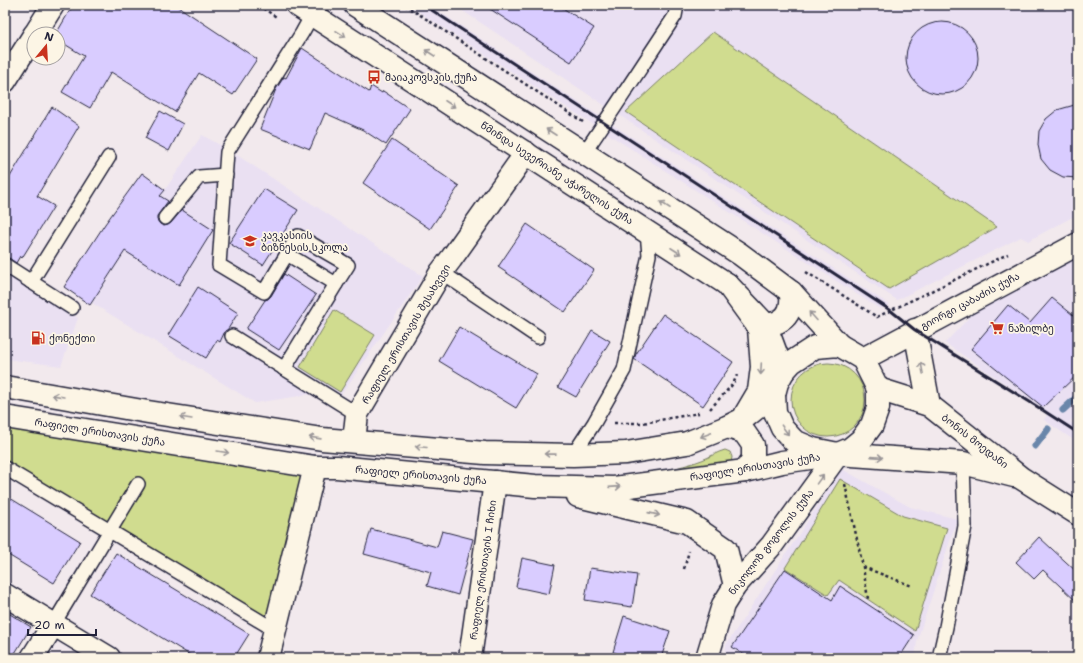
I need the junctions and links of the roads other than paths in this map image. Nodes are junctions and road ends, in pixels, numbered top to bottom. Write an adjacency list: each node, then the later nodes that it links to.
1 (53, 5): 5 (main road)
2 (354, 5): 8 (main road, one-way to 2)
3 (677, 5): 8 (lane)
4 (304, 18): 9 (main road, წმინდა სევერიანე აჭარელის ქუჩა, one-way to 9); 11 (lane)
5 (39, 26)
6 (26, 47): 7 (main road)
7 (5, 81)
8 (584, 152): 21 (main road, one-way to 8)
9 (526, 153): 13 (main road, წმინდა სევერიანე აჭარელის ქუჩა); 17 (main road, რაფიელ ერისთავის შესახვევი)
10 (109, 157): 18 (lane)
11 (226, 175): 12 (lane); 15 (lane)
12 (165, 218)
13 (647, 232): 20 (main road, წმინდა სევერიანე აჭარელის ქუჩა, one-way to 20); 40 (lane)
14 (1078, 244): 24 (main road, გიორგი ცაბაძის ქუჩა)
15 (287, 254): 19 (lane); 19 (lane)
16 (5, 264): 18 (lane)
17 (441, 272): 26 (lane); 35 (main road, რაფიელ ერისთავის შესახვევი)
18 (31, 282): 22 (lane)
19 (336, 284): 29 (lane)
20 (727, 284): 23 (main road, წმინდა სევერიანე აჭარელის ქუჩა); 37 (main road, one-way to 37)
21 (791, 292): 23 (main road); 27 (main road, one-way to 21)
22 (72, 308)
23 (765, 324): 30 (main road, წმინდა სევერიანე აჭარელის ქუჩა)
24 (915, 330): 28 (main road, გიორგი ცაბაძის ქუჩა); 34 (main road, one-way to 24)
25 (232, 336): 29 (lane)
26 (538, 337)
27 (839, 345): 28 (main road); 30 (main road)
28 (863, 359): 32 (main road)
29 (284, 369): 35 (lane)
30 (783, 372): 33 (main road)
31 (5, 387): 38 (main road, one-way to 31)
32 (878, 389): 34 (main road, ბონის მოედანი); 39 (main road)
33 (774, 394): 37 (main road); 39 (main road, one-way to 39)
34 (929, 405): 45 (main road, ბონის მოედანი)
35 (357, 414): 38 (main road, რაფიელ ერისთავის შესახვევი)
36 (5, 417): 42 (main road, რაფიელ ერისთავის ქუჩა, one-way to 42)
37 (735, 423): 40 (main road, one-way to 40); 44 (main road)
38 (354, 441): 40 (main road, one-way to 38)
39 (838, 454): 41 (main road, one-way to 41); 44 (main road, რაფიელ ერისთავის ქუჩა); 51 (main road, ნიკოლოზ გოგოლის ქუჩა, one-way to 39)
40 (573, 455)
41 (963, 463): 45 (main road); 60 (lane)
42 (316, 467): 46 (main road, რაფიელ ერისთავის ქუჩა); 54 (main road)
43 (5, 468): 50 (lane)
44 (745, 471): 48 (main road, რაფიელ ერისთავის ქუჩა, one-way to 44)
45 (1021, 478): 49 (main road)
46 (495, 482): 48 (main road, რაფიელ ერისთავის ქუჩა); 58 (main road, რაფიელ ერისთავის I ჩიხი)
47 (138, 484): 50 (lane)
48 (534, 486): 51 (main road, one-way to 51)
49 (1078, 514)
50 (110, 531): 53 (lane); 54 (lane)
51 (735, 586): 59 (main road, ნიკოლოზ გოგოლის ქუჩა)
52 (5, 595): 53 (main road)
53 (53, 624): 55 (main road); 56 (main road)
54 (275, 630): 57 (main road)
55 (32, 658)
56 (109, 658)
57 (268, 658)
58 (470, 658)
59 (707, 658)
60 (939, 658)

